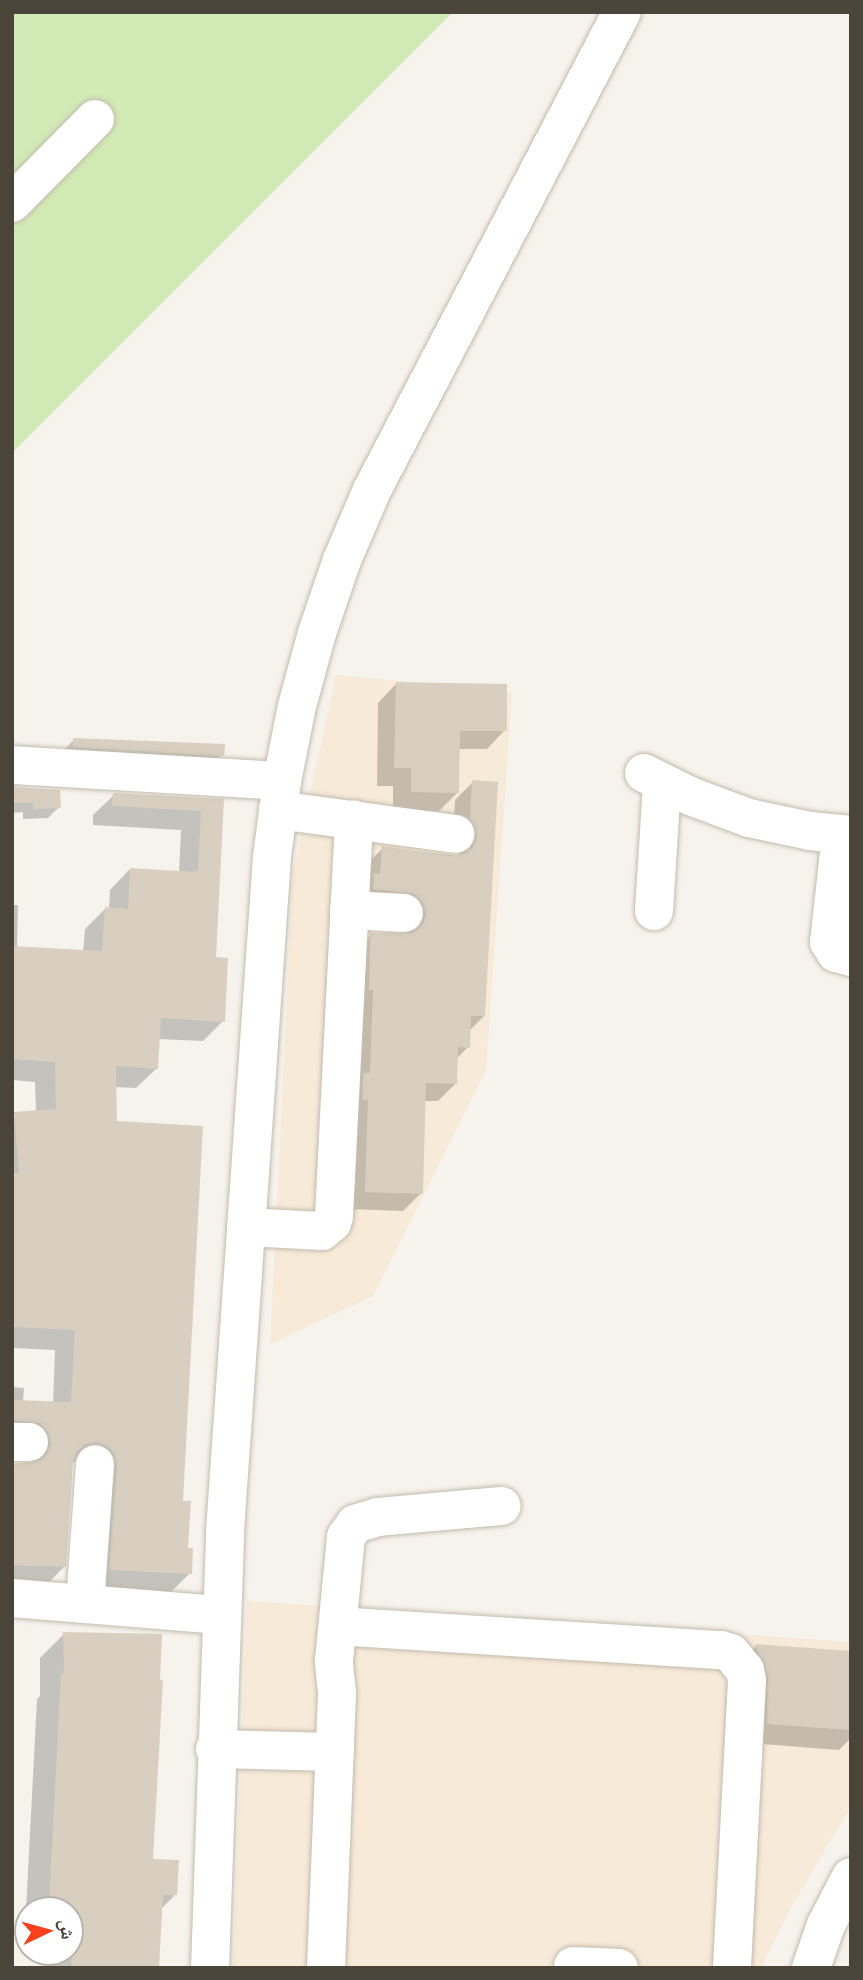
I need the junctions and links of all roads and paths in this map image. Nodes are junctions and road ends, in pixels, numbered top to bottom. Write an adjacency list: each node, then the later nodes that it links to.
1 (622, 12): 5 (street)
2 (95, 119): 3 (street)
3 (12, 203)
4 (12, 765): 5 (street)
5 (280, 796): 6 (street); 13 (street)
6 (354, 820): 7 (street); 9 (street)
7 (455, 834)
8 (846, 834): 10 (street); 12 (street)
9 (349, 910): 11 (street); 13 (street)
10 (654, 911)
11 (404, 913)
12 (851, 957)
13 (246, 1227): 19 (street)
14 (95, 1464): 18 (street)
15 (502, 1506): 16 (street)
16 (378, 1517): 20 (street); 21 (street)
17 (12, 1598): 18 (street)
18 (85, 1604): 19 (street)
19 (220, 1615): 22 (street)
20 (352, 1627): 21 (street); 29 (street)
21 (337, 1692): 23 (street)
22 (215, 1749): 23 (street); 26 (street)
23 (335, 1752): 27 (street)
24 (851, 1877): 30 (street)
25 (573, 1966): 28 (street)
26 (210, 1968)
27 (326, 1968)
28 (619, 1968)
29 (732, 1968)
30 (811, 1968)

